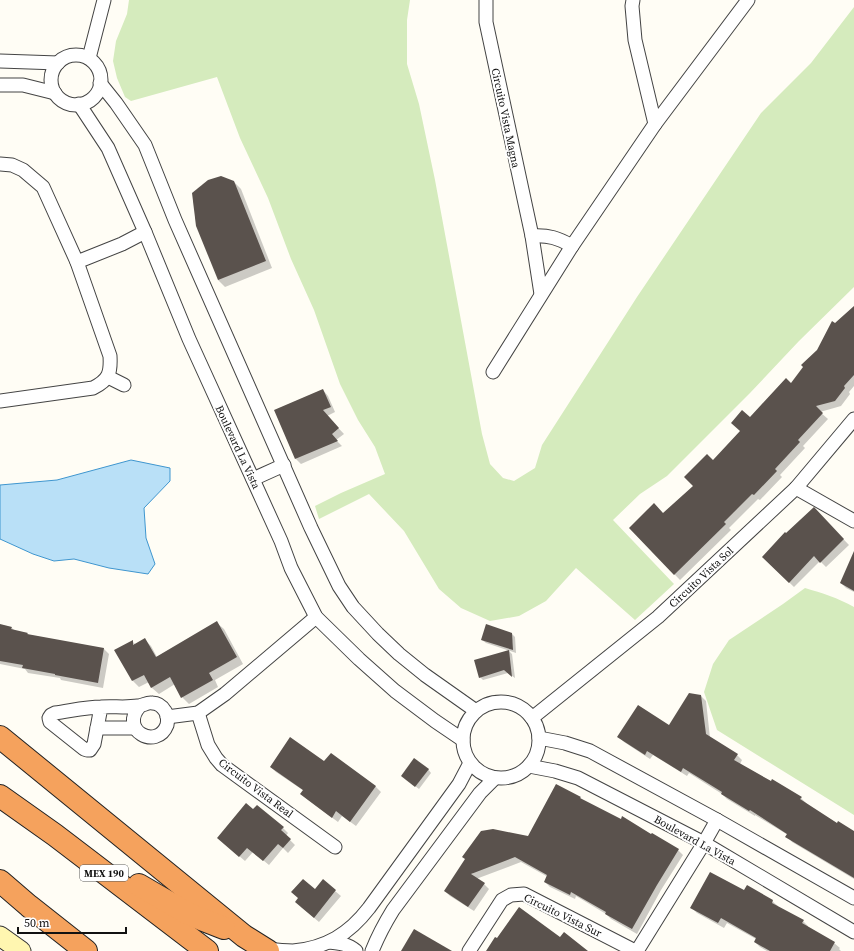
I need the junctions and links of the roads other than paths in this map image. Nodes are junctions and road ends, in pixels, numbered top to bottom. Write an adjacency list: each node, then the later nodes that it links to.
1 (104, 0): 5 (street)
2 (486, 0): 15 (street, Circuito Vista Magna)
3 (633, 0): 12 (street)
4 (748, 0): 12 (street)
5 (89, 58): 7 (street); 8 (street)
6 (0, 61): 7 (street)
7 (58, 63): 10 (street)
8 (100, 84): 11 (street); 24 (street)
9 (0, 85): 10 (street)
10 (55, 93): 11 (street)
11 (79, 104): 14 (street, Boulevard La Vista)
12 (655, 124): 16 (street)
13 (0, 164): 17 (street)
14 (145, 232): 17 (street); 25 (street, Boulevard La Vista)
15 (532, 236): 16 (street); 18 (street, Circuito Vista Magna)
16 (572, 246): 18 (street)
17 (77, 262): 20 (street)
18 (542, 294): 19 (street)
19 (494, 372)
20 (108, 376): 21 (street); 22 (street)
21 (124, 385)
22 (0, 402)
23 (854, 419): 26 (street, Circuito Vista Sol)
24 (284, 465): 25 (street); 31 (street)
25 (253, 479): 28 (street, Boulevard La Vista)
26 (796, 488): 27 (street); 34 (street, Circuito Vista Sol)
27 (854, 521)
28 (316, 617): 32 (street); 39 (street, Boulevard La Vista)
29 (140, 706): 30 (street); 33 (street); 36 (street)
30 (100, 707): 35 (street); 35 (street)
31 (476, 711): 34 (street); 39 (street)
32 (198, 714): 33 (street); 48 (street, Circuito Vista Real)
33 (168, 717): 36 (street)
34 (532, 718): 38 (street)
35 (97, 728): 36 (street)
36 (135, 728)
37 (0, 737): 56 (highway)
38 (539, 738): 41 (street); 45 (street)
39 (463, 740): 40 (street)
40 (470, 763): 42 (street); 57 (street)
41 (529, 766): 42 (street); 47 (street, Boulevard La Vista)
42 (495, 778): 63 (street)
43 (0, 784): 46 (highway)
44 (0, 796): 46 (highway, MEX 190)
45 (717, 820): 47 (street, Circuito Vista Sur); 52 (street)
46 (55, 835): 49 (highway, MEX 190)
47 (704, 843): 54 (street, Boulevard La Vista); 65 (street, Circuito Vista Sur)
48 (335, 847)
49 (87, 860): 56 (highway); 61 (highway, MEX 190)
50 (0, 881): 53 (highway)
51 (0, 895): 53 (highway)
52 (854, 898)
53 (29, 906): 60 (highway)
54 (854, 932)
55 (0, 936): 59 (street)
56 (244, 936): 58 (highway)
57 (329, 942): 58 (street); 62 (street)
58 (267, 950)
59 (21, 951)
60 (86, 951)
61 (207, 951)
62 (356, 951)
63 (372, 951)
64 (469, 951): 65 (street, Circuito Vista Sur)
65 (636, 951)

